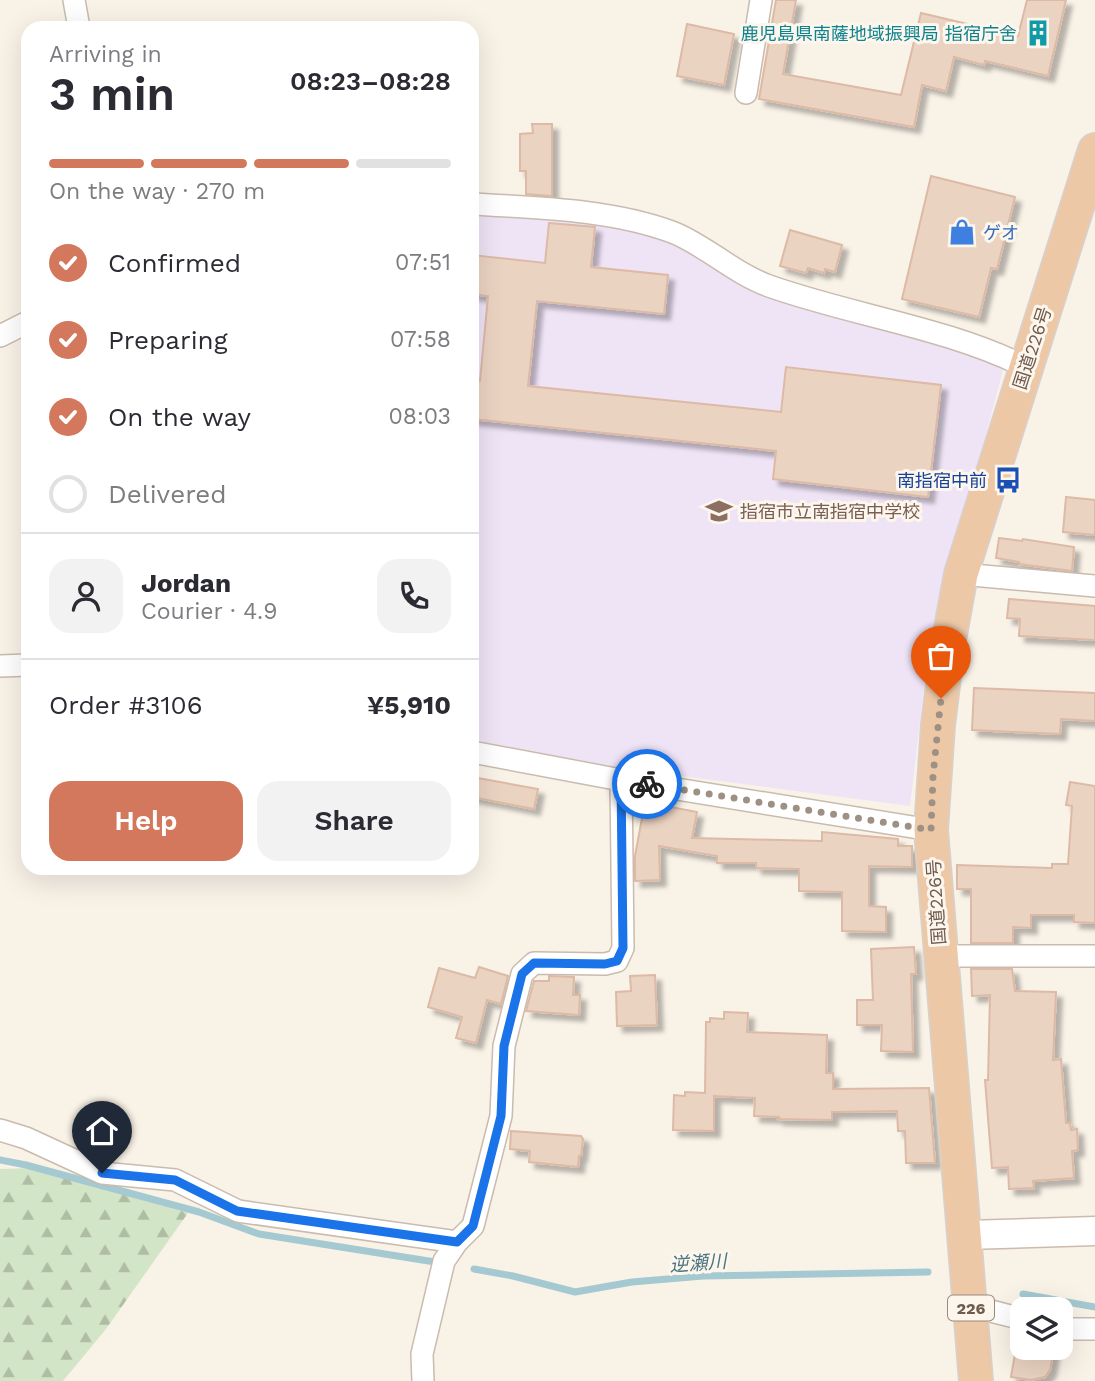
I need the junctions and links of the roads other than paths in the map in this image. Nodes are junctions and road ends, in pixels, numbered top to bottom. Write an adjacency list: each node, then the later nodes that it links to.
1 (74, 0): 3 (street)
2 (761, 0): 4 (street)
3 (78, 21)
4 (746, 93)
5 (1095, 150): 9 (highway, 国道226号 / 226)
6 (479, 205): 9 (street)
7 (21, 326): 8 (street)
8 (0, 336)
9 (1026, 367): 10 (highway, 国道226号 / 226)
10 (961, 574): 11 (street); 16 (highway, 国道226号 / 226)
11 (1095, 586)
12 (21, 665): 13 (street)
13 (0, 666)
14 (479, 753): 15 (street)
15 (621, 780): 16 (street); 22 (street)
16 (931, 830): 17 (highway, 国道226号 / 226)
17 (940, 956): 18 (street); 21 (highway, 国道226号 / 226)
18 (1095, 956)
19 (0, 1130): 22 (street)
20 (1095, 1231): 21 (main road)
21 (966, 1235): 23 (highway, 国道226号 / 226)
22 (457, 1242): 27 (street)
23 (971, 1306): 24 (street); 28 (highway, 国道226号 / 226)
24 (1010, 1316)
25 (1073, 1329): 26 (street)
26 (1095, 1329)
27 (423, 1381)
28 (976, 1381)

